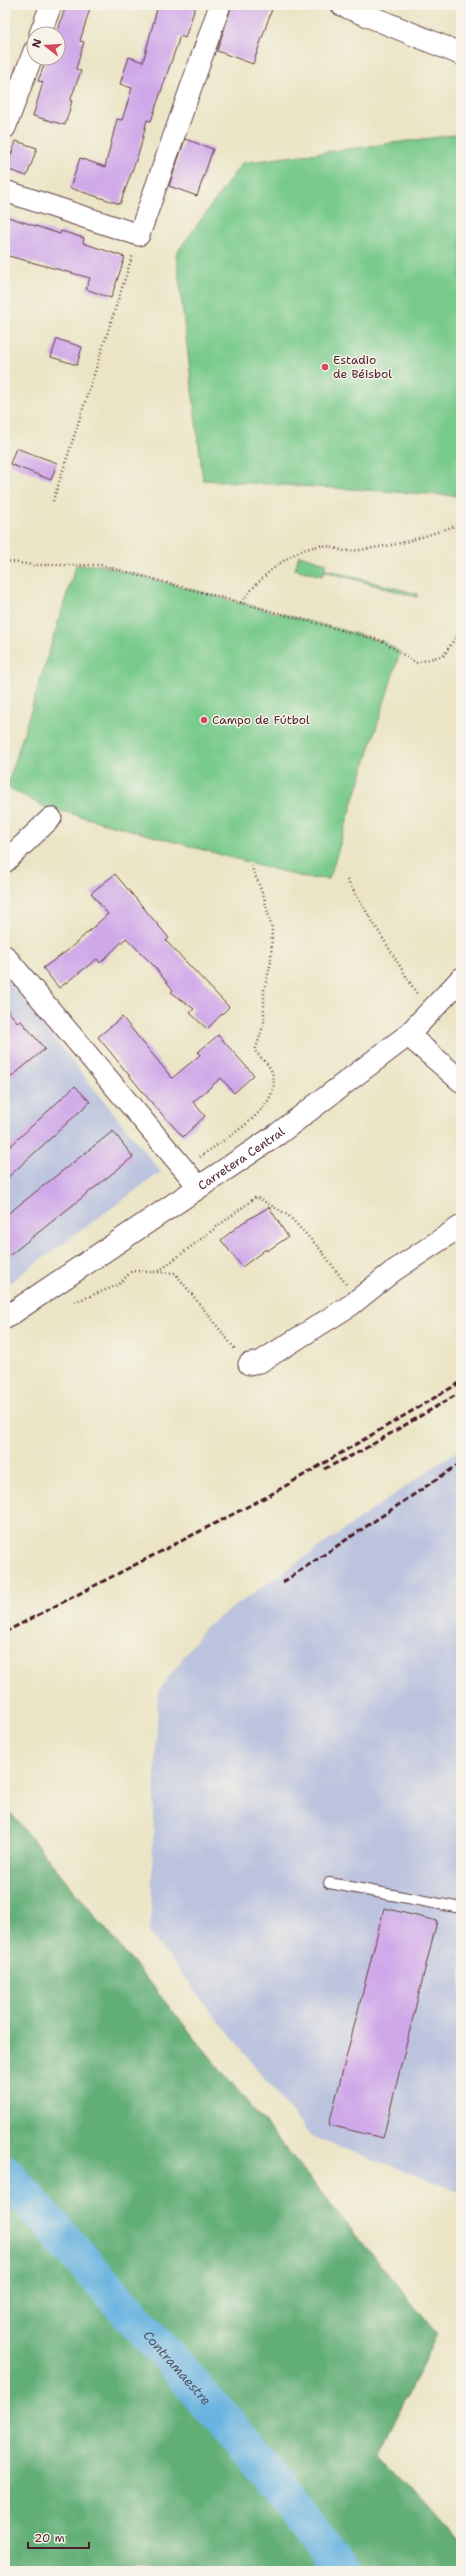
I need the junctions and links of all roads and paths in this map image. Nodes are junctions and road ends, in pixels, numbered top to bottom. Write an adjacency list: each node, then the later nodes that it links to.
1 (51, 5): 4 (street)
2 (220, 5): 9 (street)
3 (342, 5): 5 (main road)
4 (43, 26)
5 (461, 54)
6 (28, 66): 7 (street)
7 (5, 128)
8 (5, 192): 9 (street)
9 (139, 234): 10 (path)
10 (53, 501)
11 (461, 524): 13 (path)
12 (5, 561): 13 (path)
13 (241, 603): 14 (path)
14 (461, 629)
15 (51, 818): 16 (street)
16 (5, 862)
17 (250, 863): 24 (path)
18 (347, 880): 21 (path)
19 (5, 956): 24 (street)
20 (461, 979): 21 (main road, Carretera Central)
21 (430, 1014): 22 (main road, Carretera Central)
22 (408, 1035): 23 (main road); 24 (main road, Carretera Central)
23 (461, 1081)
24 (192, 1179): 29 (main road, Carretera Central)
25 (461, 1226): 27 (street)
26 (159, 1271): 27 (path); 28 (path); 30 (path)
27 (361, 1296): 30 (street)
28 (75, 1302)
29 (5, 1318)
30 (249, 1364)
31 (329, 1883): 32 (lane)
32 (461, 1908)

